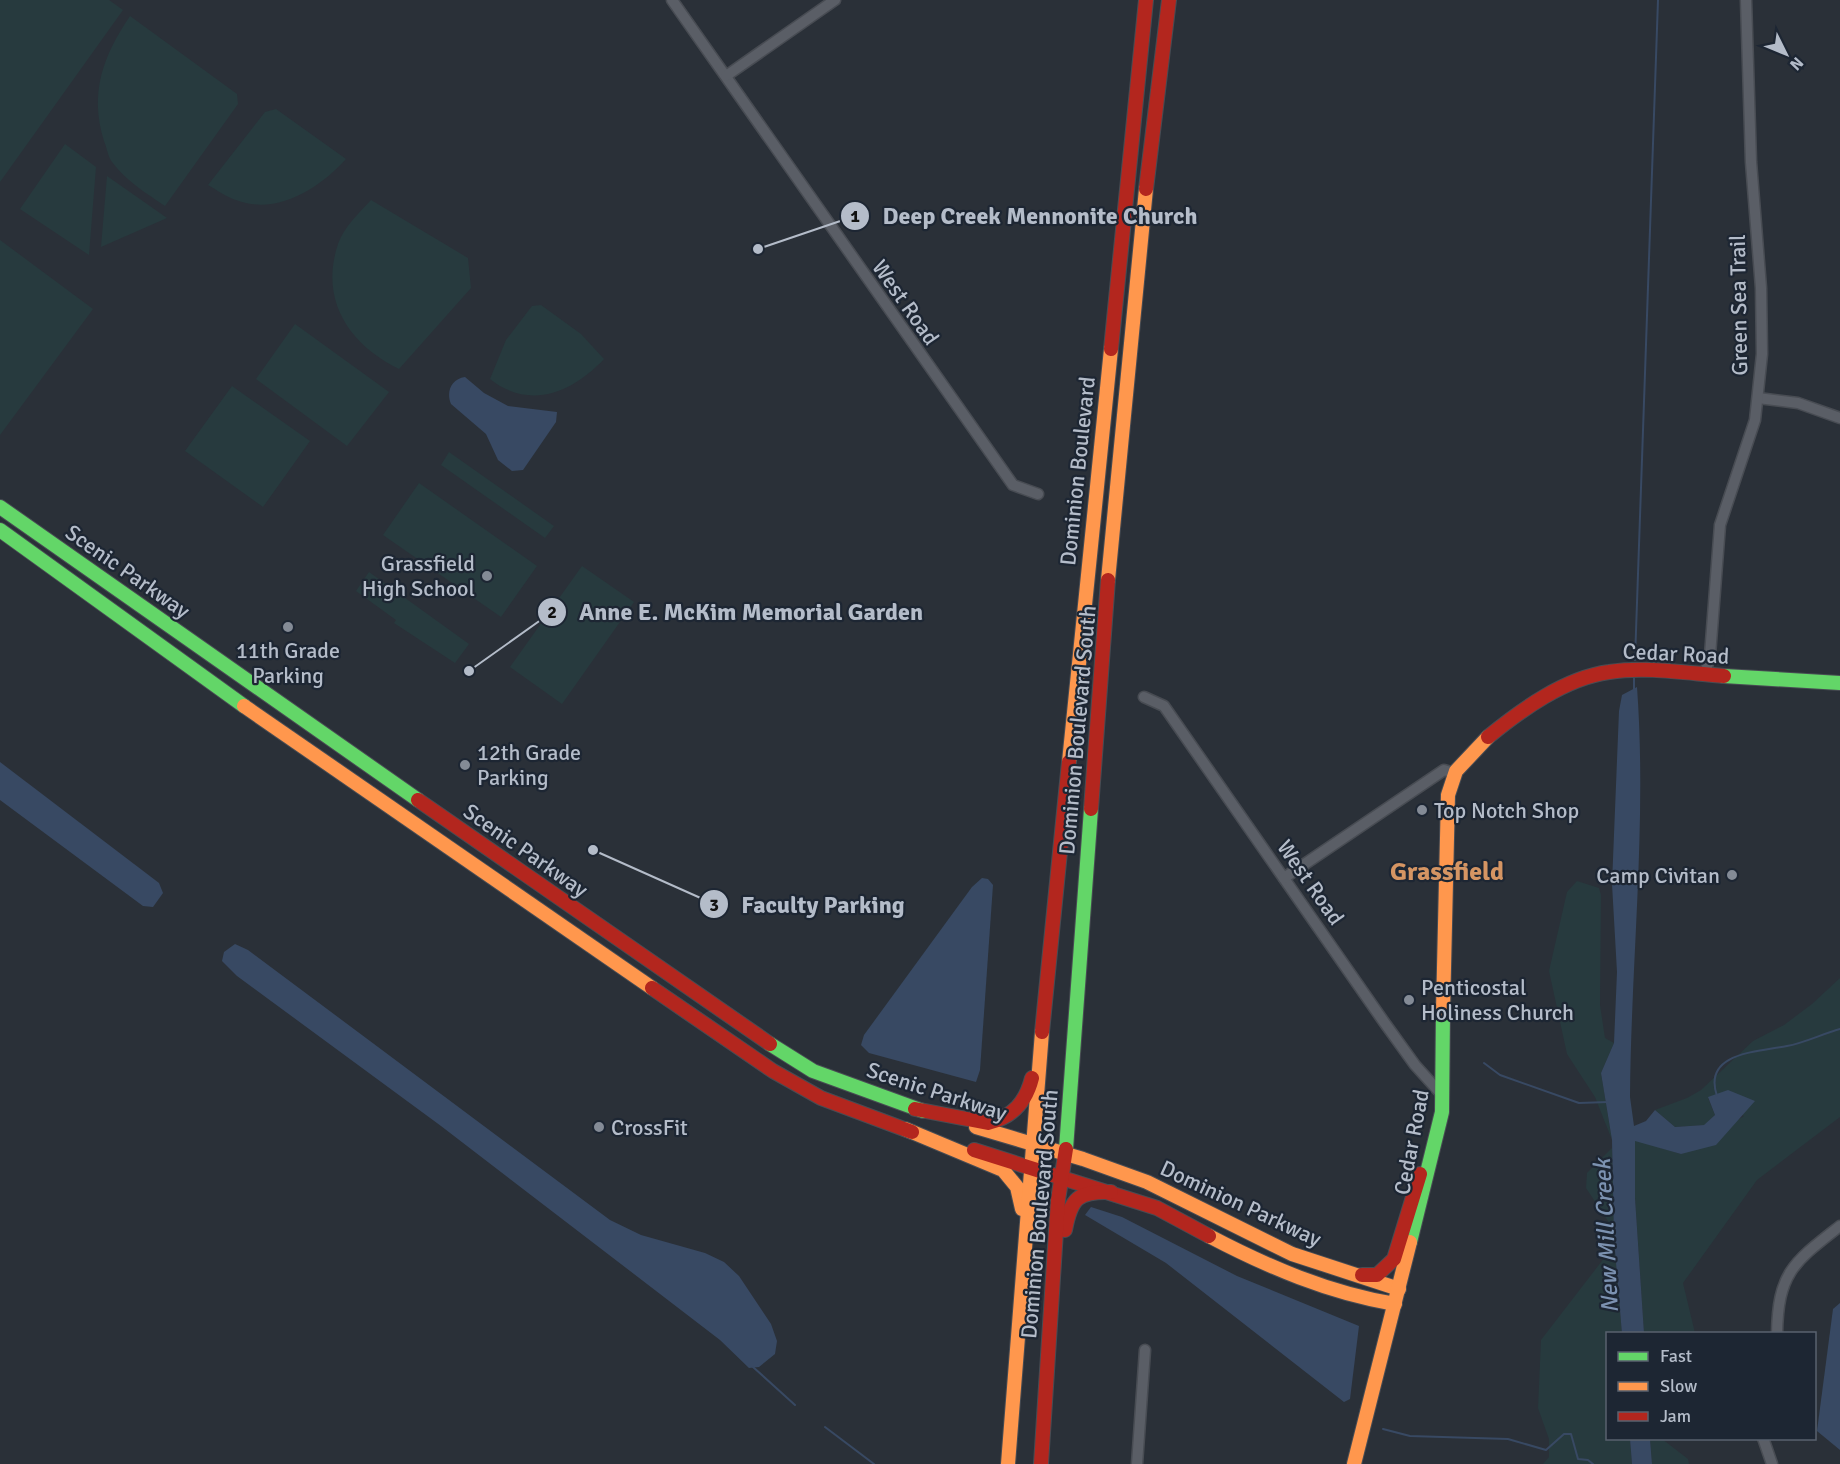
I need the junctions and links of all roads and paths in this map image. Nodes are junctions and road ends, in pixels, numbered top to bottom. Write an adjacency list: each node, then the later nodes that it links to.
1 (672, 0): 6 (street, West Road)
2 (835, 0): 6 (street)
3 (1146, 0): 16 (main road, Dominion Boulevard)
4 (1169, 0): 17 (main road, Dominion Boulevard South)
5 (1746, 0): 7 (street, Green Sea Trail)
6 (726, 76): 9 (street, West Road)
7 (1758, 398): 8 (street); 12 (street, Green Sea Trail)
8 (1840, 418)
9 (1038, 494)
10 (0, 507): 22 (main road, Scenic Parkway)
11 (0, 530): 24 (main road, Scenic Parkway)
12 (1705, 675): 13 (main road, Cedar Road); 15 (main road, Cedar Road)
13 (1840, 684)
14 (1144, 697): 18 (street, West Road)
15 (1455, 772): 18 (street); 21 (main road, Cedar Road)
16 (1065, 792): 17 (main road); 19 (main road, Dominion Boulevard)
17 (1093, 796): 26 (main road, Dominion Boulevard South)
18 (1284, 878): 21 (street, West Road)
19 (1046, 983): 20 (main road, Dominion Boulevard South)
20 (1044, 1012): 22 (main road); 25 (main road, Dominion Boulevard South)
21 (1443, 1096): 23 (main road, Cedar Road)
22 (915, 1109): 25 (main road, Scenic Parkway)
23 (1440, 1121): 32 (main road); 33 (main road, Cedar Road)
24 (905, 1129): 27 (main road, Scenic Parkway); 31 (main road)
25 (1034, 1144): 26 (main road, Scenic Parkway); 27 (main road, Dominion Boulevard South)
26 (1065, 1155): 28 (main road, Dominion Boulevard South); 32 (main road, Dominion Parkway)
27 (1031, 1167): 28 (main road, Scenic Parkway); 31 (main road, Dominion Boulevard South)
28 (1060, 1175): 29 (main road, Dominion Parkway); 34 (main road, Dominion Boulevard South)
29 (1111, 1192): 34 (main road); 35 (main road, Dominion Parkway)
30 (1840, 1226): 36 (street)
31 (1022, 1254): 39 (main road, Dominion Boulevard South)
32 (1347, 1273): 33 (main road, Dominion Parkway)
33 (1399, 1289): 35 (main road, Cedar Road)
34 (1053, 1290): 40 (main road, Dominion Boulevard South)
35 (1395, 1304): 42 (main road, Cedar Road)
36 (1777, 1332)
37 (1145, 1350): 41 (street)
38 (1764, 1440): 43 (street)
39 (1008, 1464)
40 (1041, 1464)
41 (1137, 1464)
42 (1354, 1464)
43 (1772, 1464)

